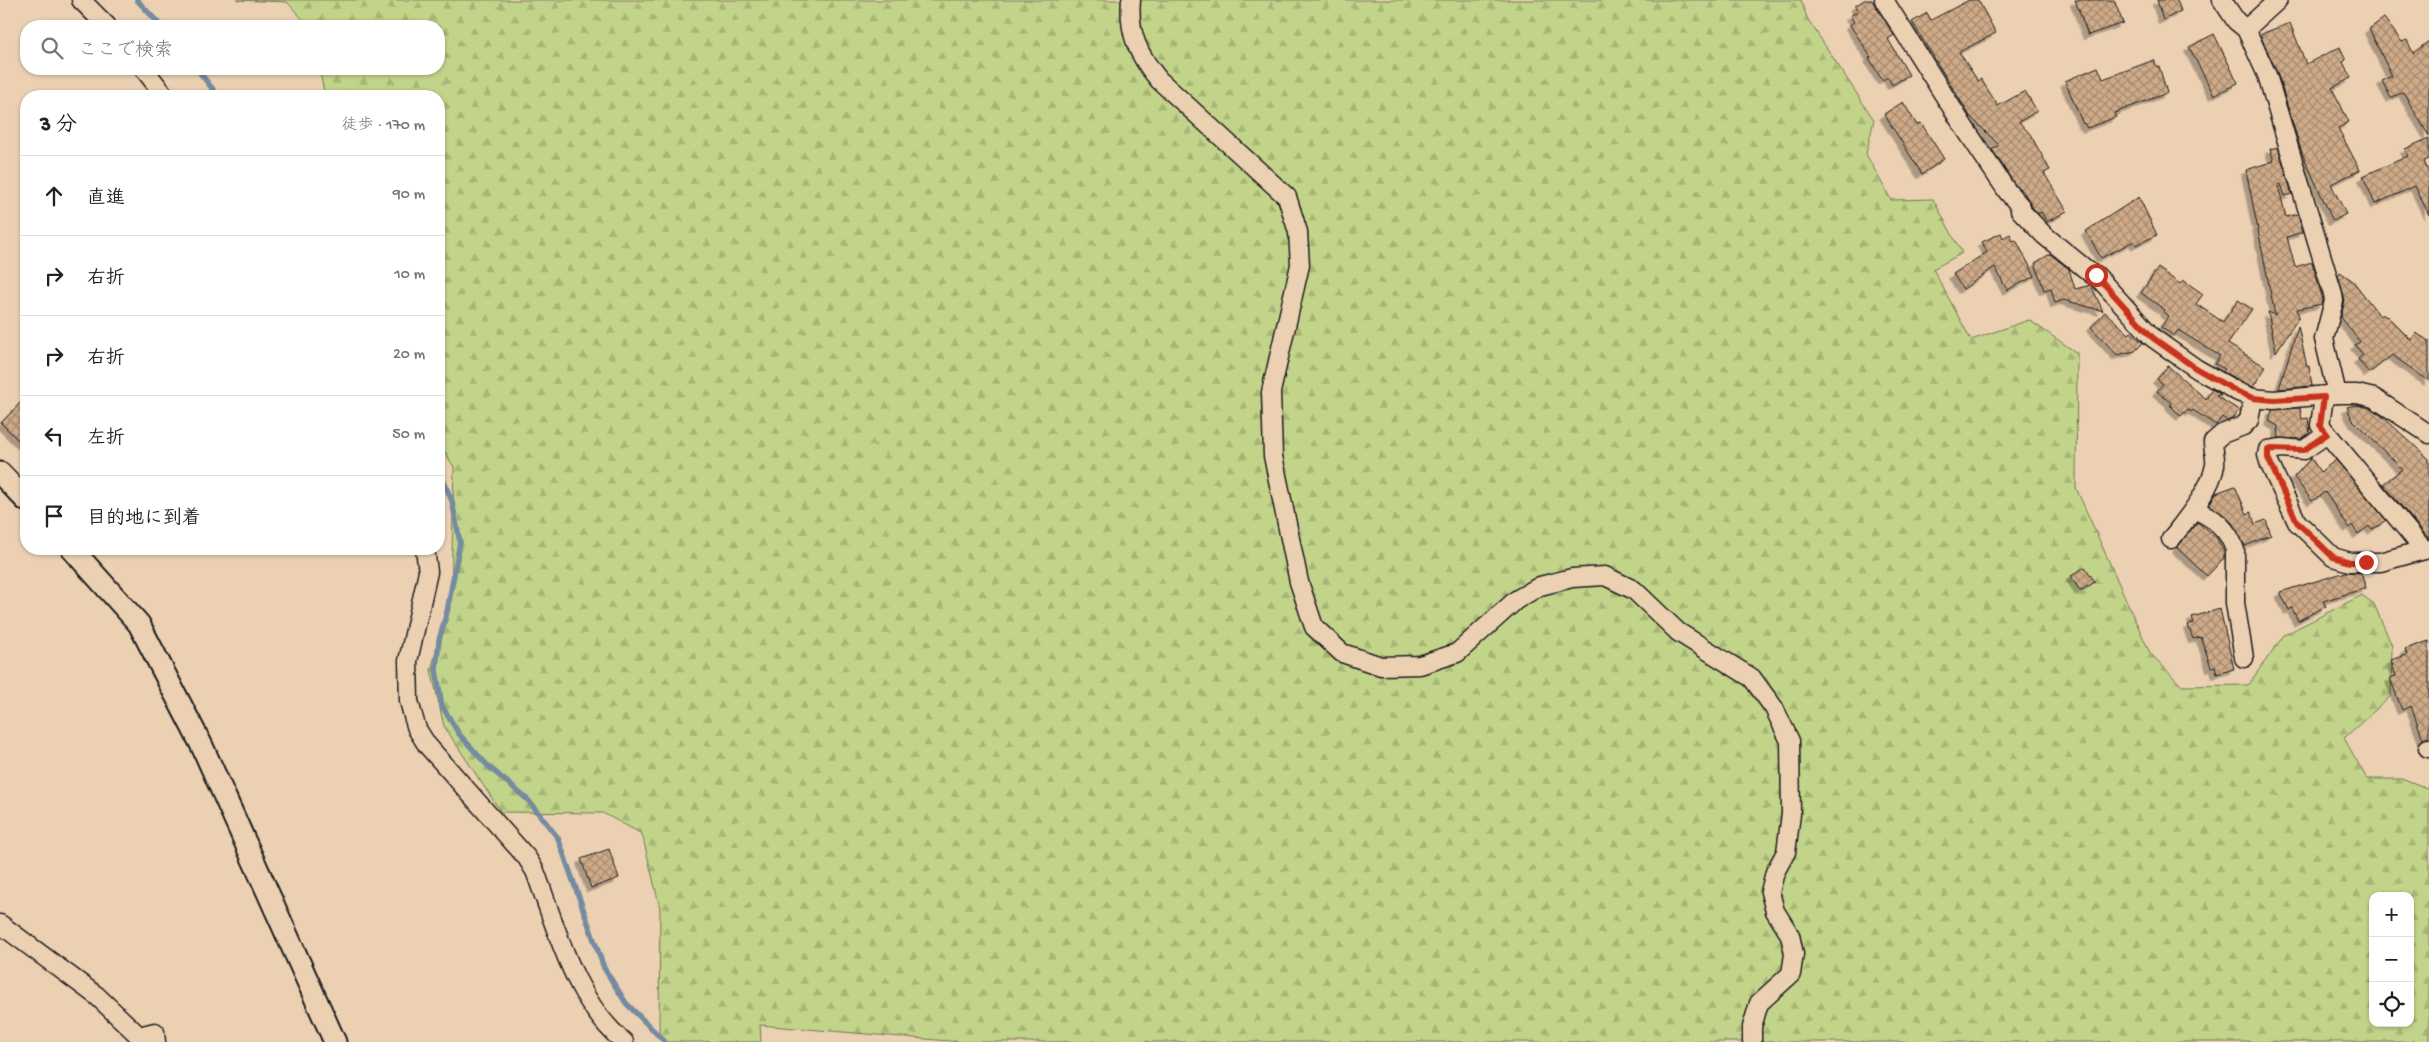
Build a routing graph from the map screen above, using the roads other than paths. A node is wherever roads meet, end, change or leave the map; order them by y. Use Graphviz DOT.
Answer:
graph roads {
  1 [pos="81,0"];
  2 [pos="1131,0"];
  3 [pos="1884,0"];
  4 [pos="2222,0"];
  5 [pos="2278,0"];
  6 [pos="101,20"];
  7 [pos="2246,29"];
  8 [pos="149,75"];
  9 [pos="160,90"];
  10 [pos="2330,396"];
  11 [pos="2253,398"];
  12 [pos="2327,434"];
  13 [pos="2429,434"];
  14 [pos="0,473"];
  15 [pos="20,494"];
  16 [pos="2194,509"];
  17 [pos="2171,540"];
  18 [pos="2427,550"];
  19 [pos="77,555"];
  20 [pos="426,555"];
  21 [pos="2244,658"];
  22 [pos="0,924"];
  23 [pos="145,1040"];
  24 [pos="335,1042"];
  25 [pos="624,1042"];
  26 [pos="1752,1042"];
  1 -- 6 [label="street"];
  2 -- 26 [label="street"];
  3 -- 11 [label="street"];
  4 -- 7 [label="street"];
  5 -- 7 [label="street"];
  7 -- 10 [label="street"];
  8 -- 9 [label="street"];
  10 -- 11 [label="street"];
  10 -- 12 [label="street"];
  10 -- 13 [label="street"];
  11 -- 16 [label="street"];
  12 -- 18 [label="street"];
  12 -- 18 [label="street"];
  14 -- 15 [label="street"];
  16 -- 17 [label="street"];
  16 -- 21 [label="street"];
  19 -- 24 [label="street"];
  20 -- 25 [label="street"];
  22 -- 23 [label="street"];
}
